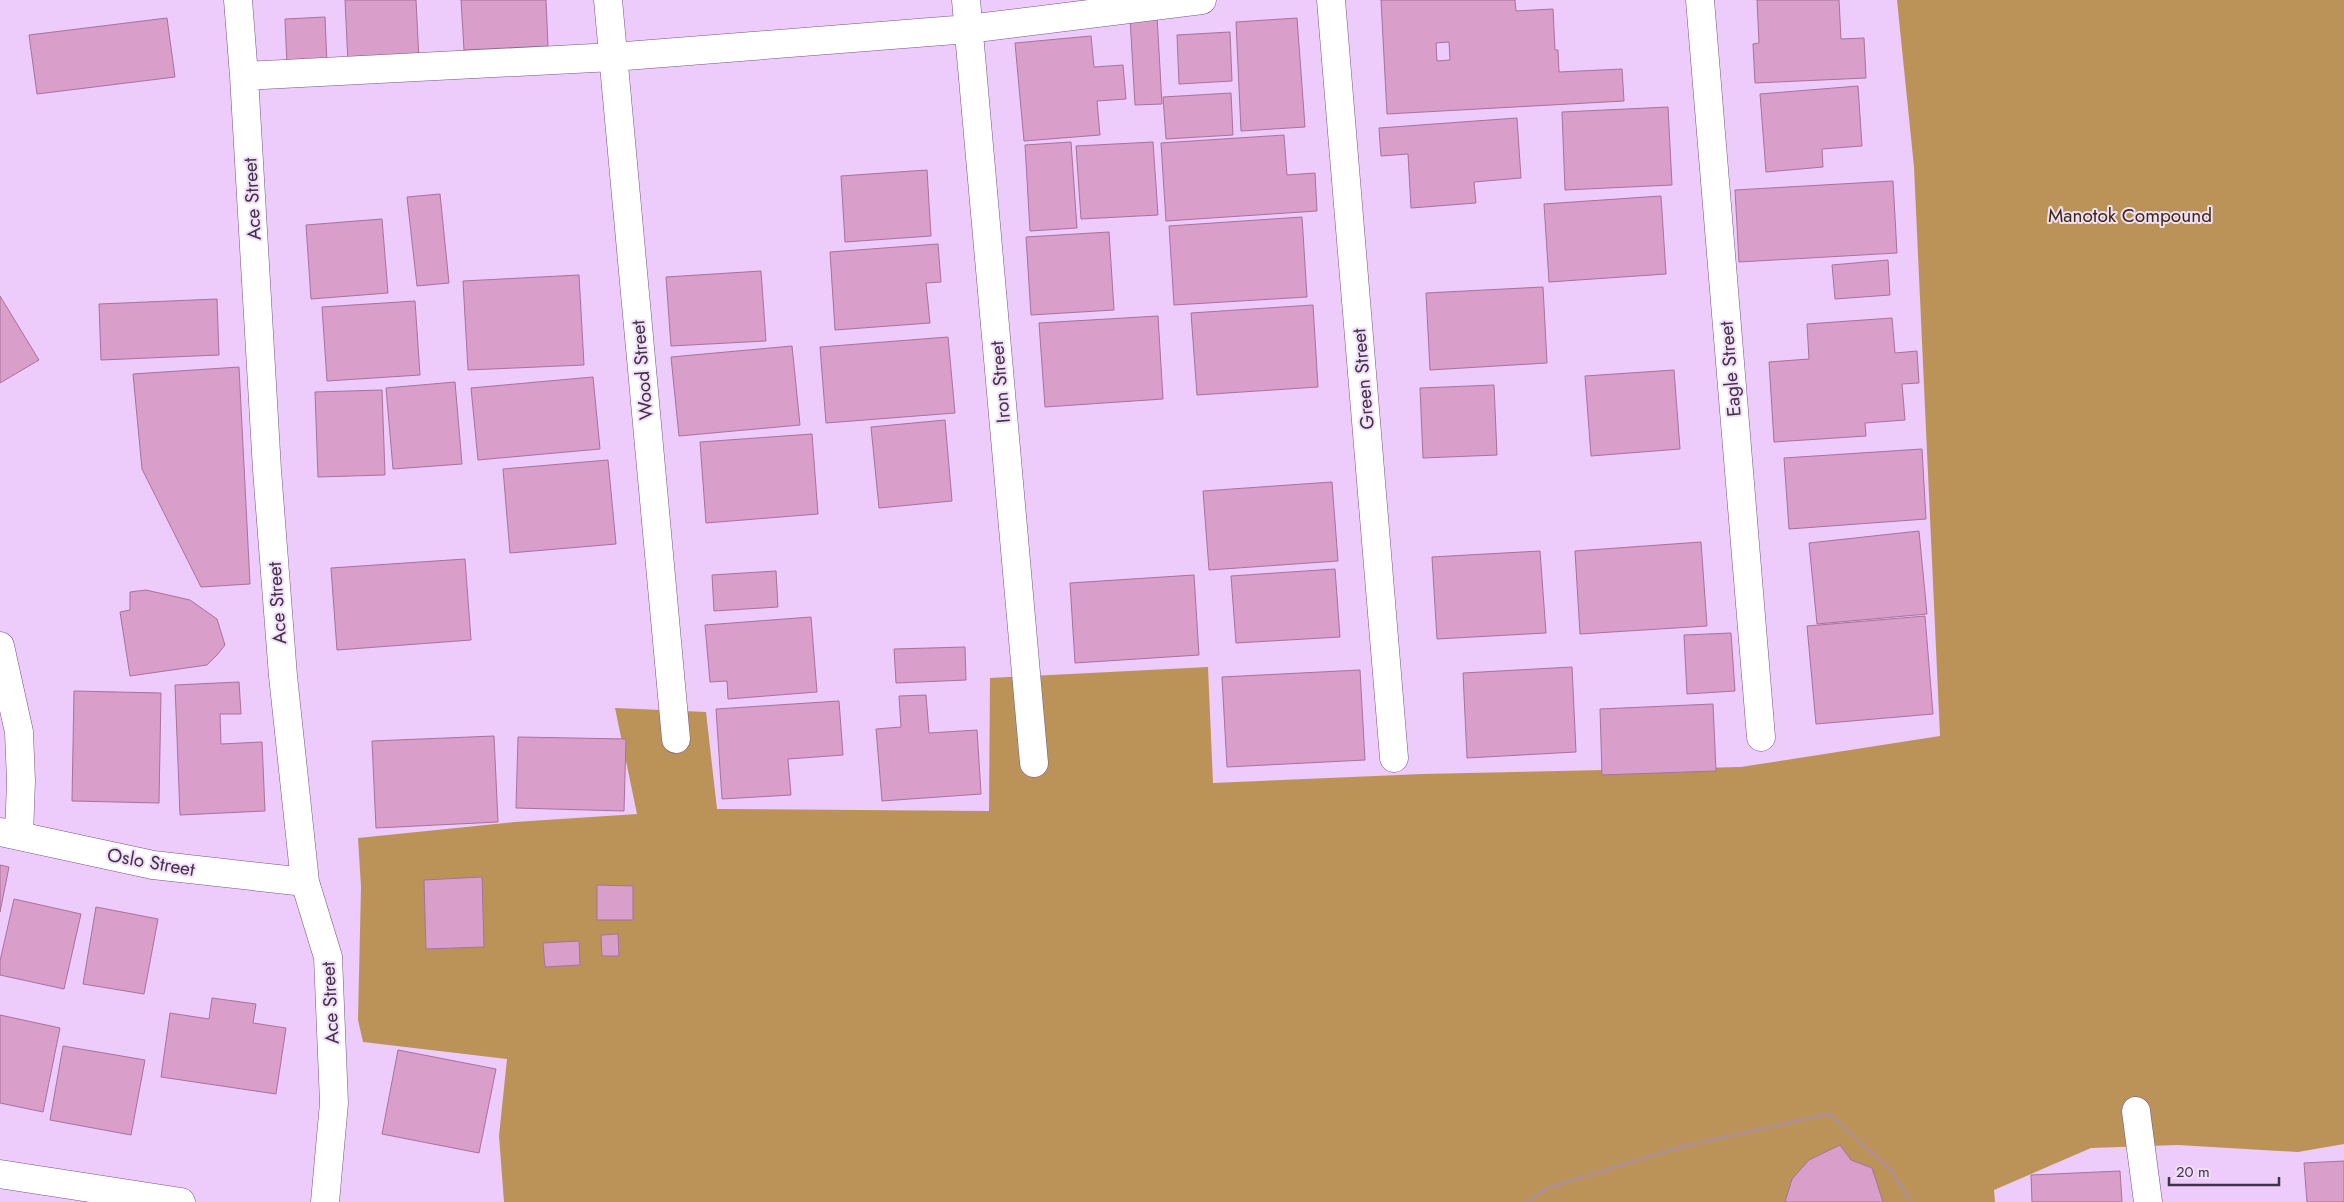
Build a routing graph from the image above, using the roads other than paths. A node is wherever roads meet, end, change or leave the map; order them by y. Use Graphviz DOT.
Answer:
graph roads {
  1 [pos="238,0"];
  2 [pos="608,0"];
  3 [pos="966,0"];
  4 [pos="1202,0"];
  5 [pos="1331,0"];
  6 [pos="1700,0"];
  7 [pos="968,28"];
  8 [pos="613,57"];
  9 [pos="244,76"];
  10 [pos="0,646"];
  11 [pos="1760,737"];
  12 [pos="676,739"];
  13 [pos="1394,758"];
  14 [pos="1034,763"];
  15 [pos="9,834"];
  16 [pos="304,882"];
  17 [pos="2136,1111"];
  18 [pos="0,1174"];
  19 [pos="181,1202"];
  20 [pos="325,1202"];
  21 [pos="2148,1202"];
  1 -- 9 [label="street, Ace Street"];
  2 -- 8 [label="street, Wood Street"];
  3 -- 7 [label="street, Iron Street"];
  4 -- 7 [label="street"];
  5 -- 13 [label="street, Green Street"];
  6 -- 11 [label="street, Eagle Street"];
  7 -- 8 [label="street"];
  7 -- 14 [label="street, Iron Street"];
  8 -- 9 [label="street"];
  8 -- 12 [label="street, Wood Street"];
  9 -- 16 [label="street, Ace Street"];
  10 -- 15 [label="street"];
  15 -- 16 [label="street, Oslo Street"];
  16 -- 20 [label="street, Ace Street"];
  17 -- 21 [label="street"];
  18 -- 19 [label="street"];
}
